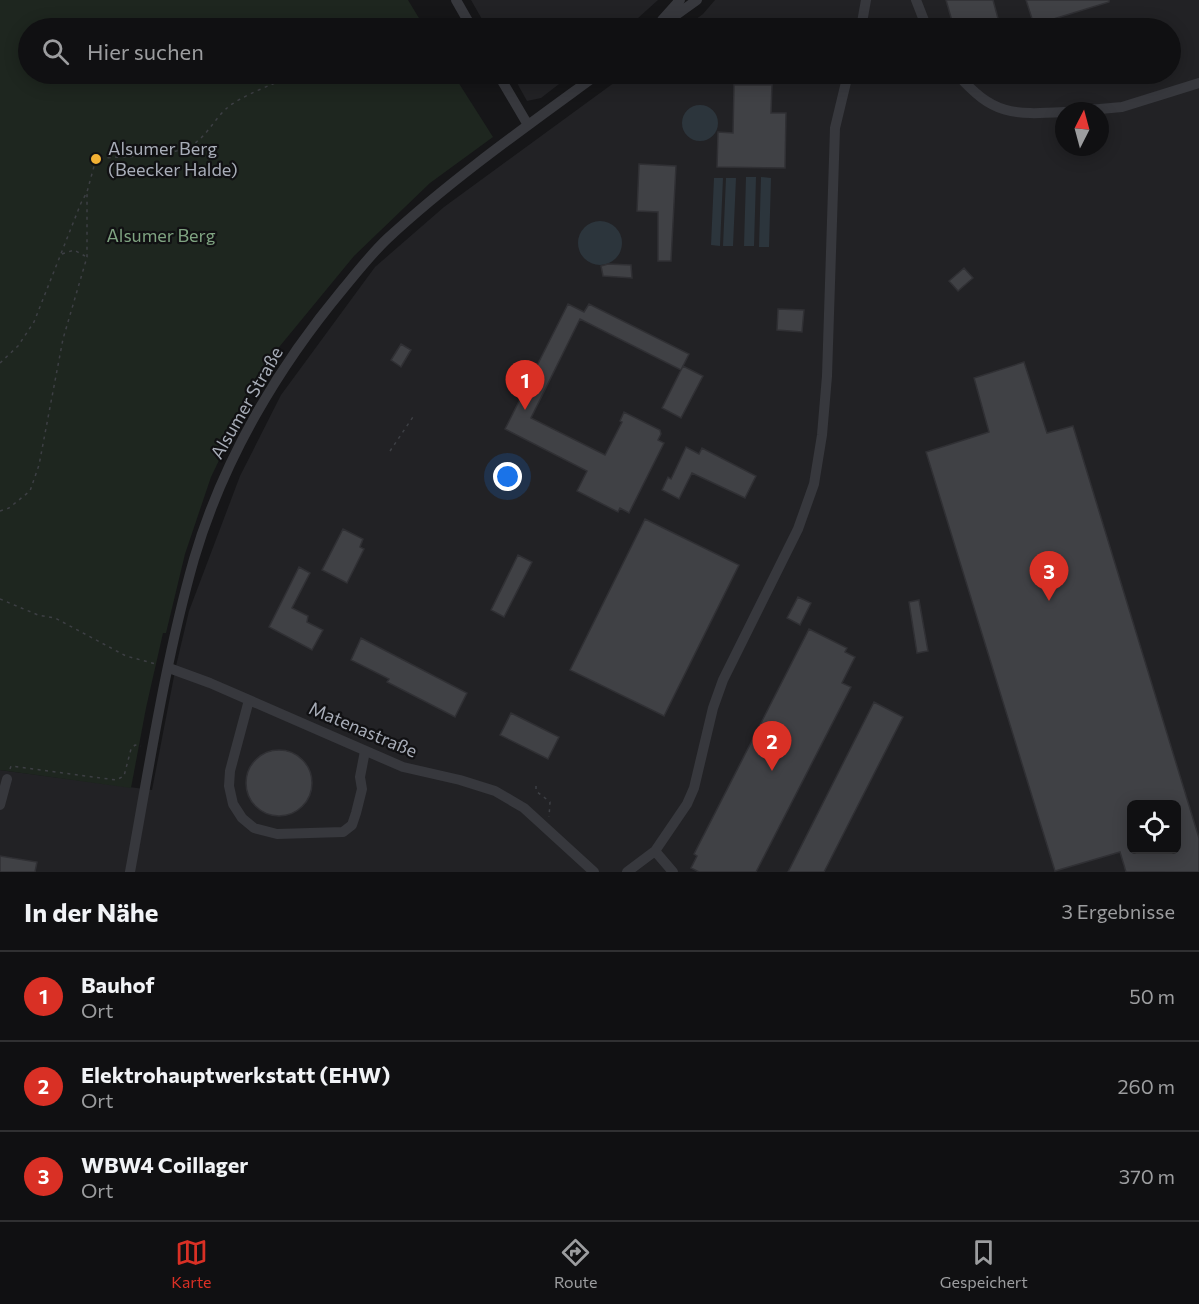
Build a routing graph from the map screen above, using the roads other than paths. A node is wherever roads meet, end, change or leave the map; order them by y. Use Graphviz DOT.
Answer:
graph roads {
  1 [pos="456,0"];
  2 [pos="680,0"];
  3 [pos="697,0"];
  4 [pos="866,0"];
  5 [pos="916,0"];
  6 [pos="466,18"];
  7 [pos="665,18"];
  8 [pos="671,18"];
  9 [pos="863,18"];
  10 [pos="923,18"];
  11 [pos="1199,83"];
  12 [pos="504,84"];
  13 [pos="584,84"];
  14 [pos="846,84"];
  15 [pos="967,84"];
  16 [pos="1109,108"];
  17 [pos="1055,112"];
  18 [pos="528,125"];
  19 [pos="169,668"];
  20 [pos="249,700"];
  21 [pos="365,751"];
  22 [pos="7,779"];
  23 [pos="0,805"];
  24 [pos="655,851"];
  25 [pos="130,872"];
  26 [pos="594,872"];
  27 [pos="627,872"];
  28 [pos="673,872"];
  1 -- 6 [label="street"];
  2 -- 7 [label="street"];
  3 -- 8 [label="street"];
  4 -- 9 [label="street"];
  5 -- 10 [label="street"];
  11 -- 16 [label="street"];
  12 -- 18 [label="street"];
  13 -- 18 [label="street, Alsumer Straße"];
  14 -- 24 [label="street"];
  15 -- 17 [label="street"];
  18 -- 19 [label="street, Alsumer Straße"];
  19 -- 20 [label="street, Matenastraße"];
  19 -- 25 [label="street, Alsumer Straße"];
  20 -- 21 [label="street, Matenastraße"];
  20 -- 21 [label="street"];
  21 -- 26 [label="street, Matenastraße"];
  22 -- 23 [label="street"];
  24 -- 27 [label="street"];
  24 -- 28 [label="street"];
}
